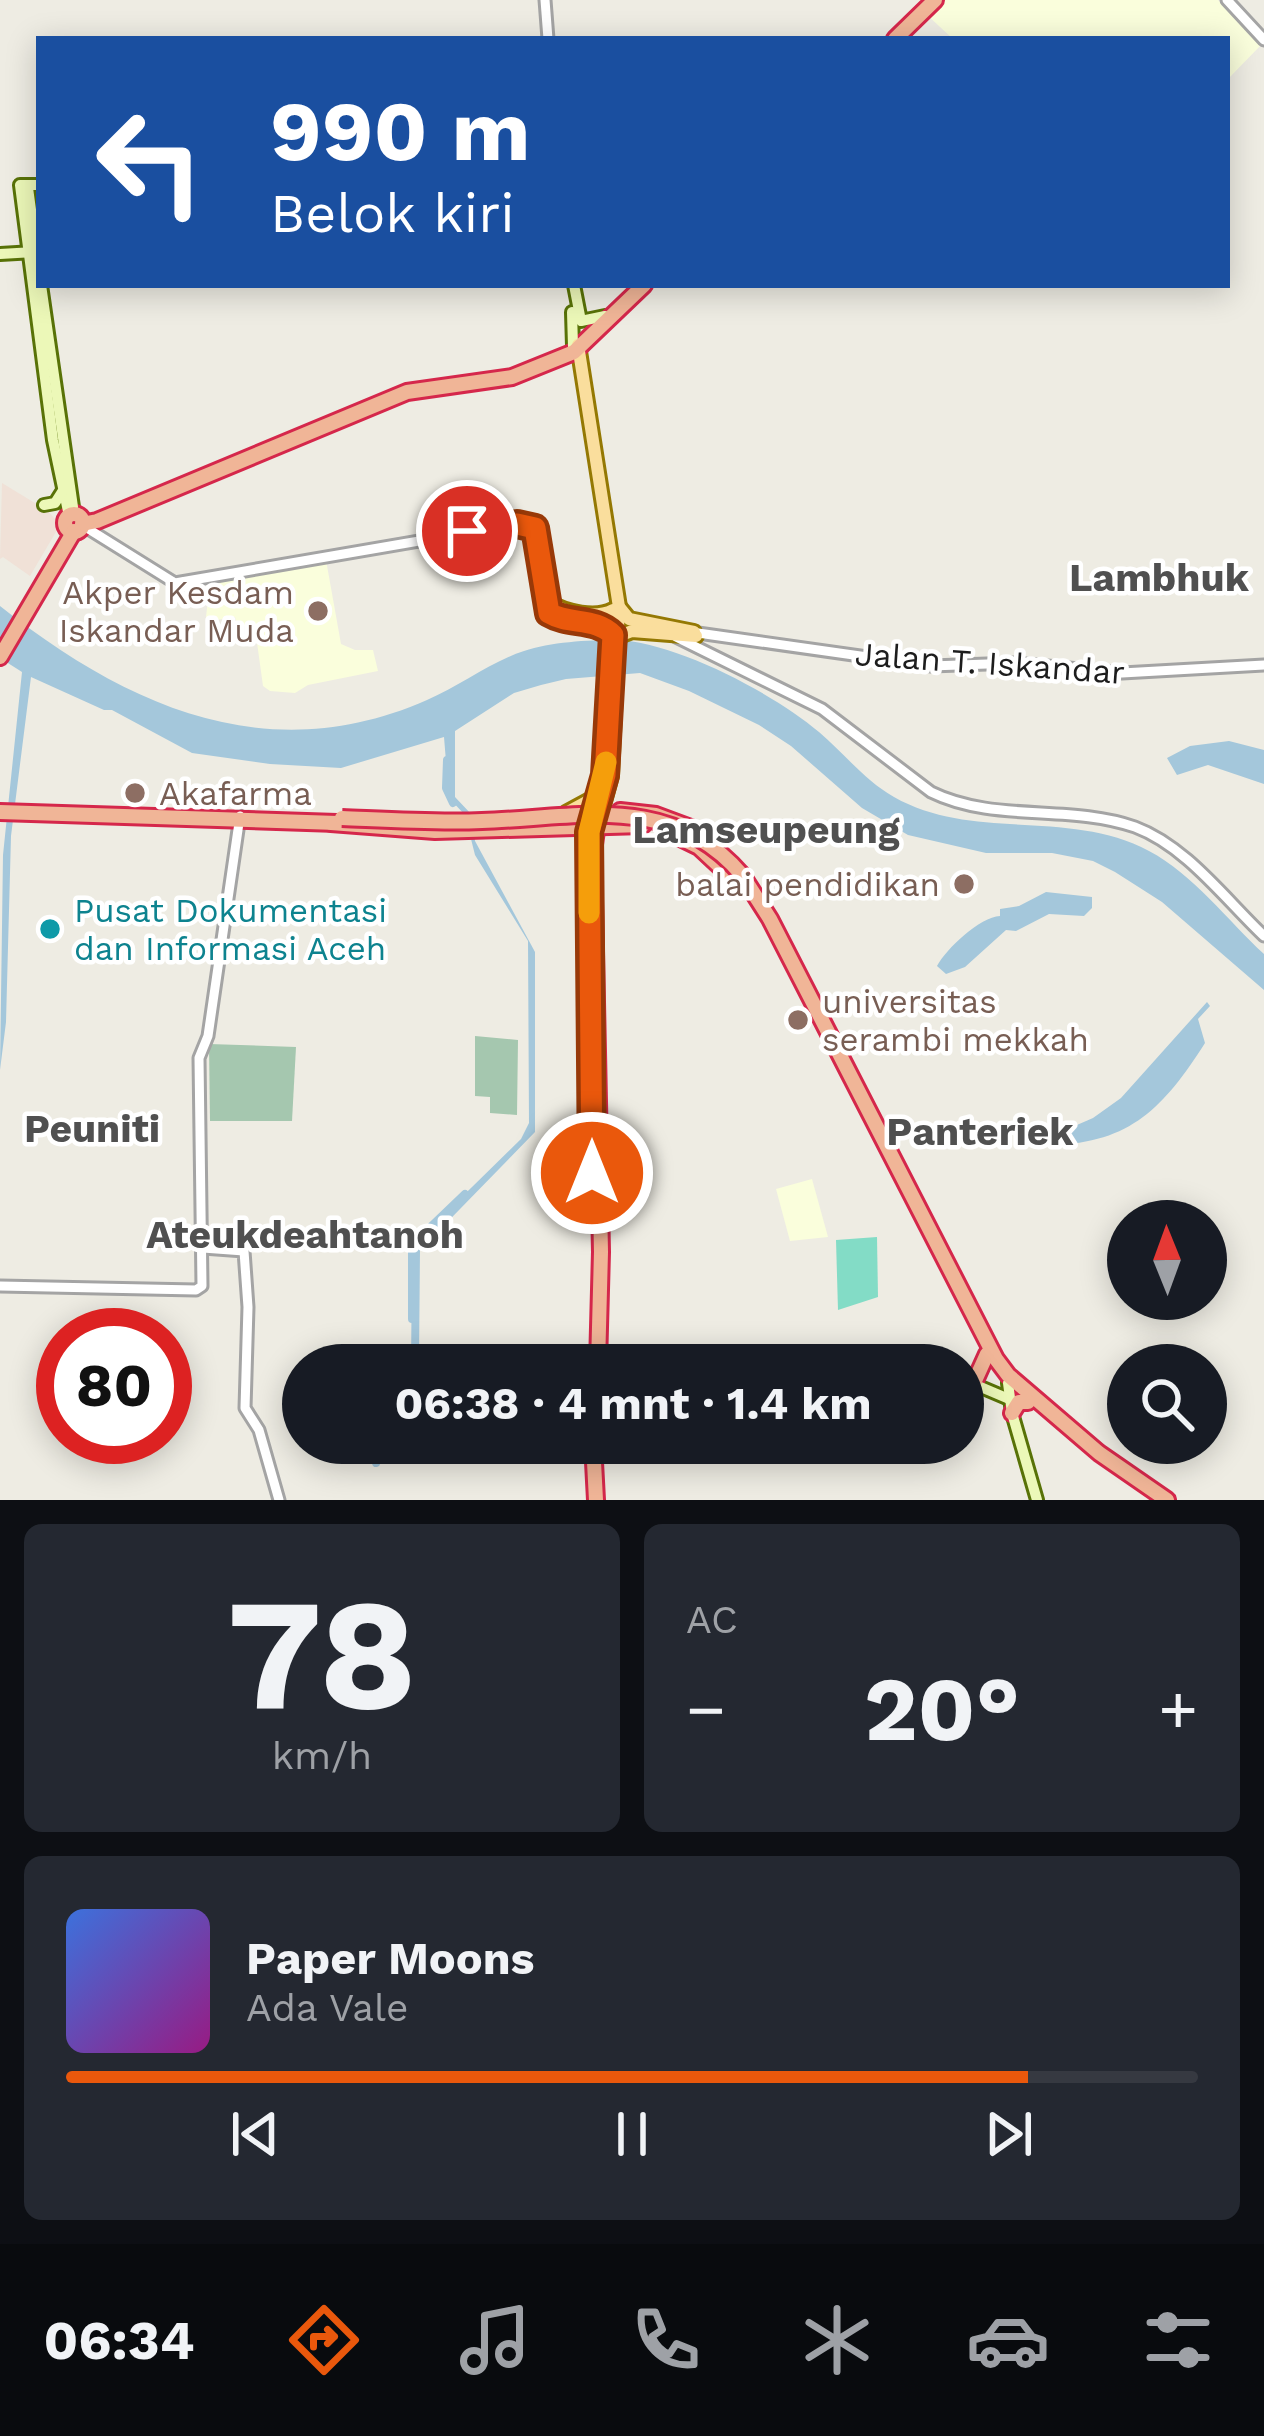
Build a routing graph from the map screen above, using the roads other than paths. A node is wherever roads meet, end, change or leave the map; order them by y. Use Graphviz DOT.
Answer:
graph roads {
  1 [pos="545,0"];
  2 [pos="926,0"];
  3 [pos="935,0"];
  4 [pos="1227,0"];
  5 [pos="548,36"];
  6 [pos="889,36"];
  7 [pos="898,36"];
  8 [pos="1264,40"];
  9 [pos="29,185"];
  10 [pos="32,252"];
  11 [pos="0,254"];
  12 [pos="36,284"];
  13 [pos="36,288"];
  14 [pos="41,288"];
  15 [pos="572,288"];
  16 [pos="573,288"];
  17 [pos="637,288"];
  18 [pos="609,316"];
  19 [pos="576,346"];
  20 [pos="584,379"];
  21 [pos="62,492"];
  22 [pos="44,506"];
  23 [pos="109,516"];
  24 [pos="76,523"];
  25 [pos="100,535"];
  26 [pos="121,551"];
  27 [pos="548,603"];
  28 [pos="26,608"];
  29 [pos="611,614"];
  30 [pos="619,632"];
  31 [pos="706,639"];
  32 [pos="0,644"];
  33 [pos="0,657"];
  34 [pos="1264,665"];
  35 [pos="605,787"];
  36 [pos="7,810"];
  37 [pos="566,813"];
  38 [pos="601,816"];
  39 [pos="241,820"];
  40 [pos="336,820"];
  41 [pos="469,824"];
  42 [pos="750,891"];
  43 [pos="1264,935"];
  44 [pos="202,1249"];
  45 [pos="0,1286"];
  46 [pos="957,1288"];
  47 [pos="595,1344"];
  48 [pos="987,1354"];
  49 [pos="984,1362"];
  50 [pos="984,1388"];
  51 [pos="1010,1398"];
  52 [pos="1086,1446"];
  53 [pos="597,1464"];
  54 [pos="279,1500"];
  55 [pos="598,1500"];
  56 [pos="1037,1500"];
  57 [pos="1157,1500"];
  58 [pos="1167,1500"];
  1 -- 5 [label="street"];
  2 -- 6 [label="highway"];
  3 -- 7 [label="highway"];
  4 -- 8 [label="street"];
  9 -- 10 [label="main road"];
  10 -- 11 [label="main road"];
  10 -- 12 [label="main road"];
  13 -- 21 [label="main road"];
  14 -- 24 [label="main road"];
  15 -- 19 [label="main road"];
  16 -- 18 [label="main road"];
  17 -- 18 [label="highway"];
  18 -- 19 [label="highway"];
  18 -- 20 [label="main road"];
  19 -- 20 [label="main road"];
  19 -- 23 [label="highway"];
  19 -- 24 [label="highway"];
  19 -- 29 [label="main road"];
  20 -- 29 [label="main road"];
  21 -- 22 [label="main road"];
  21 -- 24 [label="main road"];
  23 -- 24 [label="highway"];
  23 -- 25 [label="highway"];
  24 -- 25 [label="street"];
  24 -- 26 [label="street"];
  24 -- 28 [label="highway"];
  25 -- 26 [label="street"];
  26 -- 27 [label="street"];
  27 -- 29 [label="main road"];
  27 -- 30 [label="main road"];
  28 -- 32 [label="highway"];
  28 -- 33 [label="highway"];
  29 -- 30 [label="main road"];
  29 -- 31 [label="main road"];
  30 -- 31 [label="street, Jalan T. Iskandar"];
  30 -- 31 [label="main road"];
  30 -- 35 [label="main road"];
  31 -- 34 [label="street, Jalan T. Iskandar"];
  31 -- 43 [label="street"];
  35 -- 37 [label="main road"];
  35 -- 38 [label="main road"];
  35 -- 38 [label="main road"];
  36 -- 39 [label="highway"];
  37 -- 38 [label="highway"];
  37 -- 41 [label="highway"];
  38 -- 41 [label="highway"];
  38 -- 42 [label="highway"];
  38 -- 42 [label="highway"];
  38 -- 47 [label="highway"];
  39 -- 40 [label="highway"];
  39 -- 44 [label="street"];
  40 -- 41 [label="highway"];
  40 -- 42 [label="highway, bridge"];
  42 -- 46 [label="highway"];
  44 -- 45 [label="street"];
  44 -- 54 [label="street"];
  46 -- 48 [label="highway"];
  46 -- 52 [label="highway"];
  48 -- 49 [label="highway"];
  48 -- 51 [label="highway"];
  50 -- 51 [label="main road"];
  51 -- 52 [label="highway"];
  51 -- 56 [label="main road"];
  52 -- 57 [label="highway"];
  52 -- 58 [label="highway"];
  53 -- 55 [label="highway"];
}
